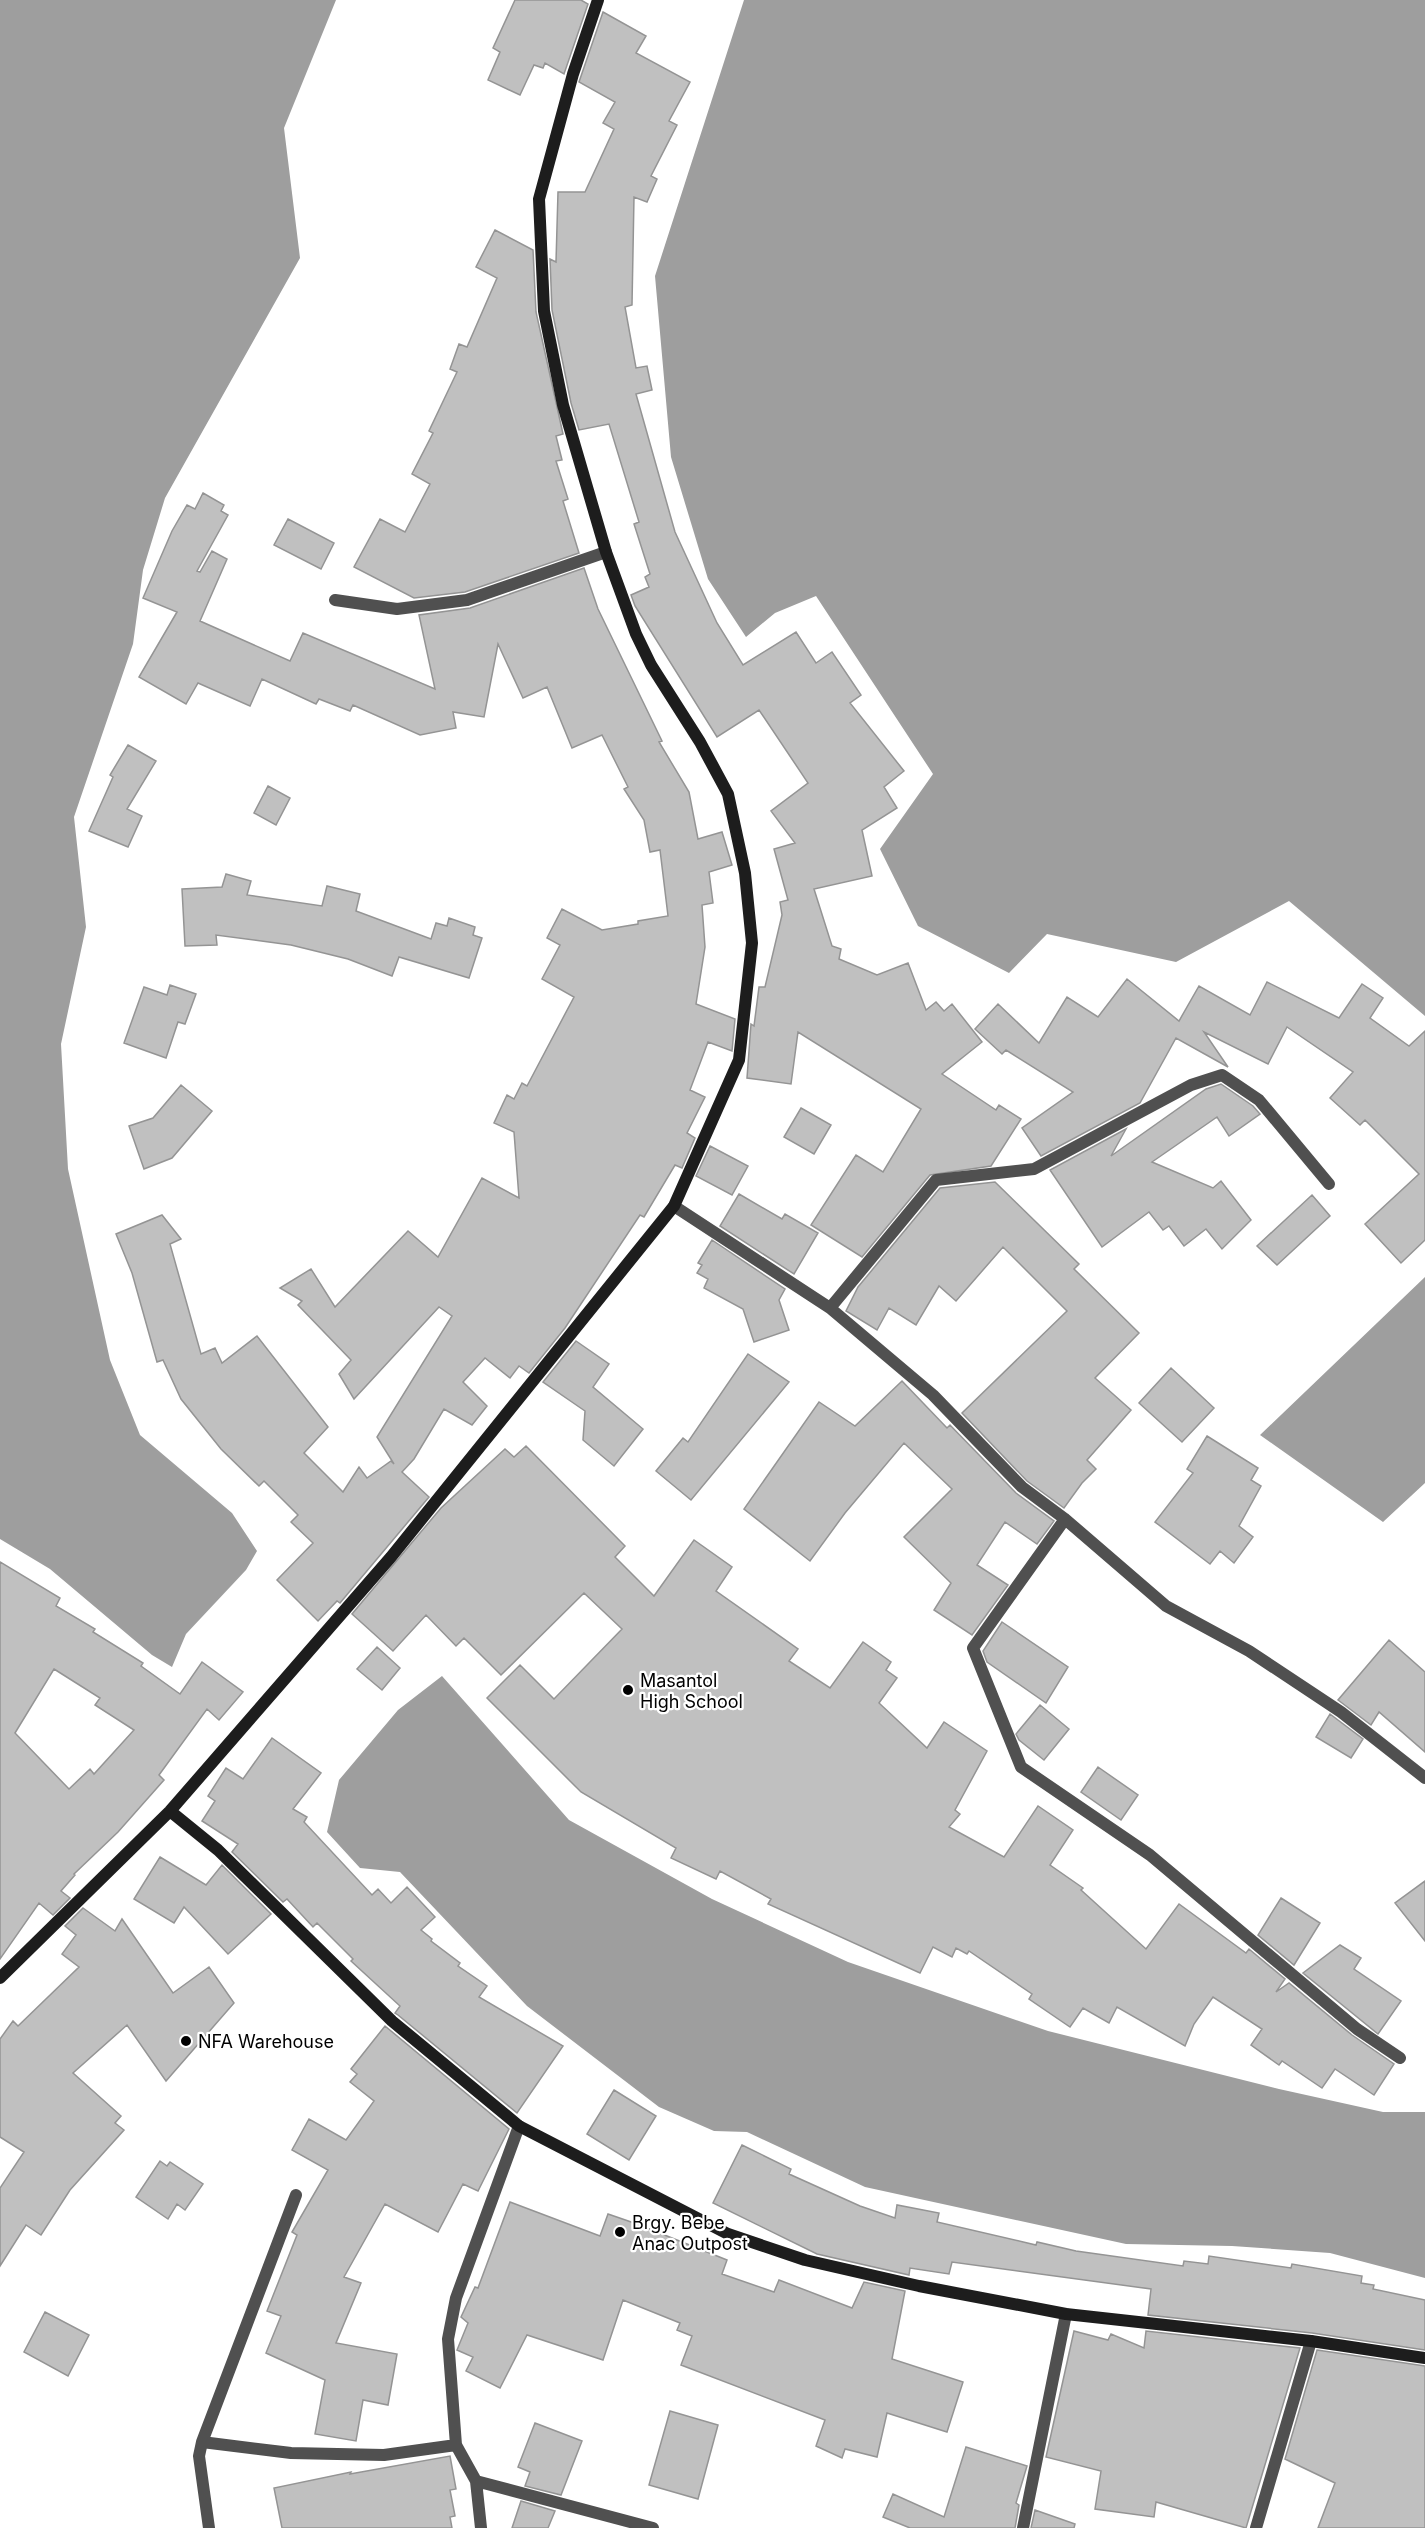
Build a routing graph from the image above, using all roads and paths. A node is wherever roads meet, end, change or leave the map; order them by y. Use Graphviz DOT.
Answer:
graph roads {
  1 [pos="598,0"];
  2 [pos="606,552"];
  3 [pos="335,600"];
  4 [pos="1329,1184"];
  5 [pos="674,1206"];
  6 [pos="830,1308"];
  7 [pos="1065,1519"];
  8 [pos="1425,1778"];
  9 [pos="170,1811"];
  10 [pos="0,1978"];
  11 [pos="1400,2058"];
  12 [pos="519,2126"];
  13 [pos="296,2195"];
  14 [pos="1066,2314"];
  15 [pos="1311,2341"];
  16 [pos="1425,2358"];
  17 [pos="202,2442"];
  18 [pos="456,2445"];
  19 [pos="476,2481"];
  20 [pos="209,2528"];
  21 [pos="481,2528"];
  22 [pos="653,2528"];
  23 [pos="1023,2528"];
  24 [pos="1256,2528"];
  1 -- 2 [label="street"];
  2 -- 3 [label="street"];
  2 -- 5 [label="street"];
  4 -- 6 [label="street"];
  5 -- 6 [label="street"];
  5 -- 9 [label="street"];
  6 -- 7 [label="street"];
  7 -- 8 [label="street"];
  7 -- 11 [label="street"];
  9 -- 10 [label="street"];
  9 -- 12 [label="street"];
  12 -- 14 [label="street"];
  12 -- 18 [label="street"];
  13 -- 17 [label="street"];
  14 -- 15 [label="street"];
  14 -- 23 [label="street"];
  15 -- 16 [label="street"];
  15 -- 24 [label="street"];
  17 -- 18 [label="street"];
  17 -- 20 [label="street"];
  18 -- 19 [label="street"];
  19 -- 21 [label="street"];
  19 -- 22 [label="street"];
}
